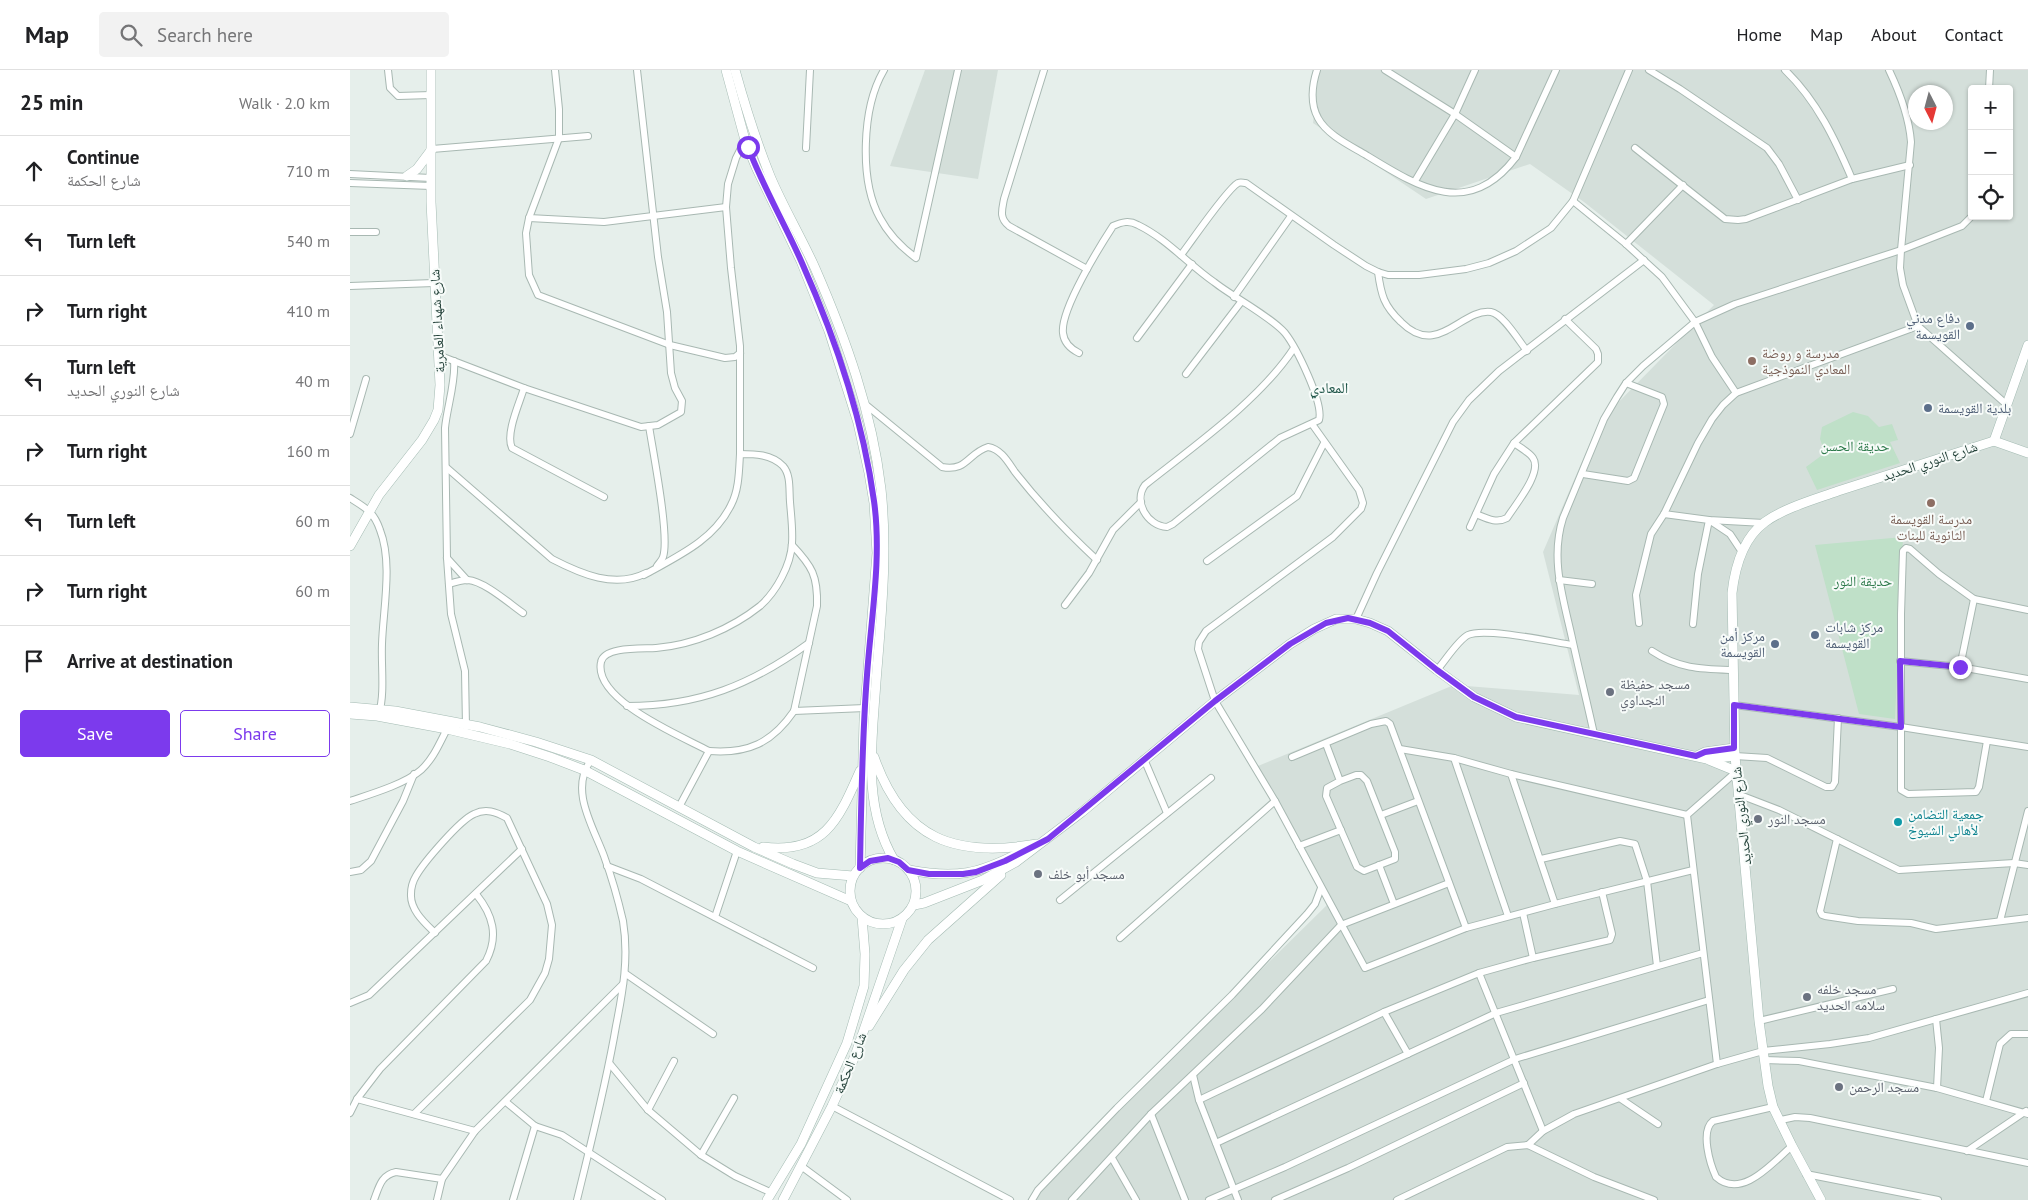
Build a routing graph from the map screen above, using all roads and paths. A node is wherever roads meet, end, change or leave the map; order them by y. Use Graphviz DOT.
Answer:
graph roads {
  1 [pos="388,70"];
  2 [pos="431,70"];
  3 [pos="555,70"];
  4 [pos="637,70"];
  5 [pos="726,70"];
  6 [pos="735,70"];
  7 [pos="810,70"];
  8 [pos="884,70"];
  9 [pos="958,70"];
  10 [pos="1044,70"];
  11 [pos="1317,70"];
  12 [pos="1385,70"];
  13 [pos="1475,70"];
  14 [pos="1556,70"];
  15 [pos="1629,70"];
  16 [pos="1649,70"];
  17 [pos="1785,70"];
  18 [pos="1889,70"];
  19 [pos="1990,70"];
  20 [pos="1989,85"];
  21 [pos="431,95"];
  22 [pos="1455,114"];
  23 [pos="588,136"];
  24 [pos="559,138"];
  25 [pos="745,140"];
  26 [pos="806,148"];
  27 [pos="1636,148"];
  28 [pos="432,150"];
  29 [pos="1516,157"];
  30 [pos="1910,165"];
  31 [pos="350,174"];
  32 [pos="408,176"];
  33 [pos="1852,179"];
  34 [pos="1415,181"];
  35 [pos="431,182"];
  36 [pos="350,183"];
  37 [pos="1683,185"];
  38 [pos="1798,200"];
  39 [pos="1573,202"];
  40 [pos="726,207"];
  41 [pos="654,216"];
  42 [pos="1291,216"];
  43 [pos="529,218"];
  44 [pos="1968,220"];
  45 [pos="350,232"];
  46 [pos="376,232"];
  47 [pos="1626,244"];
  48 [pos="1901,250"];
  49 [pos="1181,255"];
  50 [pos="1644,260"];
  51 [pos="1192,264"];
  52 [pos="1087,269"];
  53 [pos="1378,272"];
  54 [pos="434,283"];
  55 [pos="350,286"];
  56 [pos="1234,297"];
  57 [pos="1241,302"];
  58 [pos="1565,319"];
  59 [pos="1695,322"];
  60 [pos="1918,326"];
  61 [pos="1137,338"];
  62 [pos="670,345"];
  63 [pos="2028,345"];
  64 [pos="1294,348"];
  65 [pos="1527,351"];
  66 [pos="740,353"];
  67 [pos="1079,354"];
  68 [pos="438,355"];
  69 [pos="2026,360"];
  70 [pos="454,361"];
  71 [pos="1186,374"];
  72 [pos="366,378"];
  73 [pos="1626,383"];
  74 [pos="524,388"];
  75 [pos="1736,393"];
  76 [pos="865,404"];
  77 [pos="2006,404"];
  78 [pos="1312,424"];
  79 [pos="650,426"];
  80 [pos="350,434"];
  81 [pos="1994,440"];
  82 [pos="1324,443"];
  83 [pos="1514,443"];
  84 [pos="2028,453"];
  85 [pos="740,454"];
  86 [pos="447,468"];
  87 [pos="1583,474"];
  88 [pos="604,497"];
  89 [pos="350,498"];
  90 [pos="1141,502"];
  91 [pos="370,510"];
  92 [pos="1476,514"];
  93 [pos="1664,514"];
  94 [pos="1709,520"];
  95 [pos="1764,523"];
  96 [pos="1470,527"];
  97 [pos="792,544"];
  98 [pos="350,546"];
  99 [pos="1742,552"];
  100 [pos="446,558"];
  101 [pos="1097,560"];
  102 [pos="1208,560"];
  103 [pos="644,574"];
  104 [pos="467,580"];
  105 [pos="1559,580"];
  106 [pos="449,584"];
  107 [pos="1592,584"];
  108 [pos="1974,599"];
  109 [pos="1065,605"];
  110 [pos="2028,610"];
  111 [pos="522,613"];
  112 [pos="1356,619"];
  113 [pos="1639,622"];
  114 [pos="1693,624"];
  115 [pos="809,643"];
  116 [pos="1573,645"];
  117 [pos="1652,651"];
  118 [pos="1900,661"];
  119 [pos="1960,667"];
  120 [pos="1437,670"];
  121 [pos="1733,670"];
  122 [pos="2028,679"];
  123 [pos="1215,701"];
  124 [pos="1734,705"];
  125 [pos="350,706"];
  126 [pos="627,706"];
  127 [pos="864,708"];
  128 [pos="794,711"];
  129 [pos="379,713"];
  130 [pos="350,714"];
  131 [pos="1838,718"];
  132 [pos="449,725"];
  133 [pos="1901,727"];
  134 [pos="465,728"];
  135 [pos="1594,734"];
  136 [pos="1988,741"];
  137 [pos="1326,744"];
  138 [pos="2028,747"];
  139 [pos="1400,749"];
  140 [pos="872,750"];
  141 [pos="709,751"];
  142 [pos="1735,752"];
  143 [pos="1696,756"];
  144 [pos="1292,757"];
  145 [pos="1454,758"];
  146 [pos="1144,759"];
  147 [pos="1707,759"];
  148 [pos="591,760"];
  149 [pos="862,767"];
  150 [pos="584,770"];
  151 [pos="1736,771"];
  152 [pos="414,774"];
  153 [pos="1511,774"];
  154 [pos="1211,778"];
  155 [pos="1340,781"];
  156 [pos="1740,795"];
  157 [pos="1275,801"];
  158 [pos="1418,801"];
  159 [pos="350,802"];
  160 [pos="679,807"];
  161 [pos="2028,811"];
  162 [pos="1167,813"];
  163 [pos="1381,815"];
  164 [pos="1687,815"];
  165 [pos="1341,830"];
  166 [pos="1048,839"];
  167 [pos="1837,839"];
  168 [pos="1037,844"];
  169 [pos="754,846"];
  170 [pos="1299,846"];
  171 [pos="522,849"];
  172 [pos="737,851"];
  173 [pos="1541,859"];
  174 [pos="894,860"];
  175 [pos="1016,862"];
  176 [pos="2014,863"];
  177 [pos="2028,865"];
  178 [pos="607,866"];
  179 [pos="1379,866"];
  180 [pos="860,868"];
  181 [pos="908,870"];
  182 [pos="1693,870"];
  183 [pos="350,872"];
  184 [pos="853,876"];
  185 [pos="1647,881"];
  186 [pos="1449,883"];
  187 [pos="1321,888"];
  188 [pos="1602,892"];
  189 [pos="476,894"];
  190 [pos="1060,900"];
  191 [pos="851,902"];
  192 [pos="1394,904"];
  193 [pos="1555,904"];
  194 [pos="914,905"];
  195 [pos="1523,913"];
  196 [pos="1508,916"];
  197 [pos="715,917"];
  198 [pos="862,917"];
  199 [pos="2028,918"];
  200 [pos="902,919"];
  201 [pos="2000,920"];
  202 [pos="1341,924"];
  203 [pos="1466,928"];
  204 [pos="435,933"];
  205 [pos="1120,938"];
  206 [pos="1703,953"];
  207 [pos="1533,958"];
  208 [pos="1657,966"];
  209 [pos="813,968"];
  210 [pos="1479,973"];
  211 [pos="626,974"];
  212 [pos="624,983"];
  213 [pos="1894,989"];
  214 [pos="2028,993"];
  215 [pos="1708,1000"];
  216 [pos="350,1003"];
  217 [pos="1384,1012"];
  218 [pos="1496,1013"];
  219 [pos="1936,1019"];
  220 [pos="1759,1021"];
  221 [pos="713,1034"];
  222 [pos="2028,1034"];
  223 [pos="861,1039"];
  224 [pos="1408,1054"];
  225 [pos="1764,1055"];
  226 [pos="1515,1059"];
  227 [pos="674,1062"];
  228 [pos="610,1064"];
  229 [pos="1718,1064"];
  230 [pos="1193,1075"];
  231 [pos="1524,1083"];
  232 [pos="1937,1088"];
  233 [pos="734,1098"];
  234 [pos="357,1099"];
  235 [pos="1621,1099"];
  236 [pos="1199,1100"];
  237 [pos="1986,1101"];
  238 [pos="506,1102"];
  239 [pos="832,1106"];
  240 [pos="1773,1107"];
  241 [pos="648,1110"];
  242 [pos="2027,1112"];
  243 [pos="350,1113"];
  244 [pos="414,1114"];
  245 [pos="1151,1114"];
  246 [pos="1781,1120"];
  247 [pos="1658,1124"];
  248 [pos="535,1126"];
  249 [pos="475,1131"];
  250 [pos="1543,1131"];
  251 [pos="1216,1144"];
  252 [pos="1528,1145"];
  253 [pos="1792,1146"];
  254 [pos="589,1151"];
  255 [pos="1967,1151"];
  256 [pos="701,1155"];
  257 [pos="1112,1158"];
  258 [pos="2028,1163"];
  259 [pos="801,1166"];
  260 [pos="1806,1174"];
  261 [pos="442,1179"];
  262 [pos="1233,1190"];
  263 [pos="770,1197"];
  264 [pos="374,1200"];
  265 [pos="437,1200"];
  266 [pos="513,1200"];
  267 [pos="577,1200"];
  268 [pos="662,1200"];
  269 [pos="783,1200"];
  270 [pos="847,1200"];
  271 [pos="1010,1200"];
  272 [pos="1032,1200"];
  273 [pos="1072,1200"];
  274 [pos="1136,1200"];
  275 [pos="1184,1200"];
  276 [pos="1209,1200"];
  277 [pos="1238,1200"];
  278 [pos="1275,1200"];
  279 [pos="1397,1200"];
  280 [pos="1654,1200"];
  281 [pos="1821,1200"];
  282 [pos="1938,1200"];
  1 -- 21 [label="street"];
  2 -- 21 [label="street, شارع شهداء العامرية"];
  3 -- 24 [label="street"];
  4 -- 41 [label="street"];
  5 -- 25 [label="street"];
  6 -- 76 [label="street"];
  7 -- 26 [label="street"];
  8 -- 9 [label="street"];
  10 -- 52 [label="street"];
  11 -- 34 [label="street"];
  12 -- 22 [label="street"];
  13 -- 22 [label="street"];
  14 -- 29 [label="street"];
  15 -- 39 [label="street"];
  16 -- 38 [label="street"];
  17 -- 33 [label="street"];
  18 -- 30 [label="street"];
  19 -- 20 [label="street"];
  21 -- 28 [label="street, شارع شهداء العامرية"];
  22 -- 29 [label="street"];
  22 -- 34 [label="street"];
  23 -- 24 [label="street"];
  24 -- 28 [label="street"];
  24 -- 43 [label="street"];
  25 -- 40 [label="street"];
  25 -- 127 [label="street"];
  27 -- 37 [label="street"];
  28 -- 32 [label="street"];
  28 -- 35 [label="street, شارع شهداء العامرية"];
  29 -- 34 [label="street"];
  30 -- 33 [label="street"];
  30 -- 48 [label="street"];
  31 -- 32 [label="street"];
  32 -- 35 [label="street"];
  33 -- 38 [label="street"];
  35 -- 36 [label="street"];
  35 -- 54 [label="street, شارع شهداء العامرية"];
  37 -- 38 [label="street"];
  37 -- 47 [label="street"];
  39 -- 47 [label="street"];
  39 -- 53 [label="street"];
  40 -- 41 [label="street"];
  40 -- 66 [label="street"];
  41 -- 43 [label="street"];
  41 -- 62 [label="street"];
  42 -- 49 [label="street"];
  42 -- 53 [label="street"];
  42 -- 56 [label="street"];
  43 -- 62 [label="street"];
  44 -- 48 [label="street"];
  45 -- 46 [label="street"];
  47 -- 50 [label="street"];
  48 -- 59 [label="street"];
  48 -- 60 [label="street"];
  49 -- 51 [label="street"];
  49 -- 52 [label="street"];
  50 -- 58 [label="street"];
  50 -- 59 [label="street"];
  51 -- 56 [label="street"];
  51 -- 61 [label="street"];
  52 -- 67 [label="street"];
  53 -- 65 [label="street"];
  54 -- 55 [label="street"];
  54 -- 68 [label="street, شارع شهداء العامرية"];
  56 -- 57 [label="street"];
  57 -- 64 [label="street"];
  57 -- 71 [label="street"];
  58 -- 65 [label="street"];
  58 -- 83 [label="street"];
  59 -- 73 [label="street"];
  59 -- 75 [label="street"];
  60 -- 75 [label="street"];
  60 -- 77 [label="street"];
  62 -- 66 [label="street"];
  62 -- 79 [label="street"];
  63 -- 69 [label="street"];
  64 -- 78 [label="street"];
  64 -- 90 [label="street"];
  65 -- 112 [label="street"];
  66 -- 85 [label="street"];
  68 -- 70 [label="street"];
  68 -- 91 [label="street, شارع شهداء العامرية"];
  69 -- 77 [label="street"];
  70 -- 74 [label="street"];
  70 -- 86 [label="street"];
  72 -- 80 [label="street"];
  73 -- 87 [label="street"];
  73 -- 87 [label="street"];
  74 -- 79 [label="street"];
  74 -- 88 [label="street"];
  75 -- 93 [label="street"];
  76 -- 101 [label="street"];
  76 -- 140 [label="street"];
  77 -- 81 [label="street"];
  78 -- 82 [label="street"];
  78 -- 90 [label="street"];
  79 -- 103 [label="street"];
  81 -- 84 [label="street"];
  81 -- 95 [label="street, شارع النوري الحديد"];
  82 -- 102 [label="street"];
  82 -- 123 [label="street"];
  83 -- 92 [label="street"];
  83 -- 92 [label="street"];
  85 -- 97 [label="street"];
  85 -- 103 [label="street"];
  86 -- 100 [label="street"];
  86 -- 103 [label="street"];
  87 -- 105 [label="street"];
  89 -- 91 [label="street"];
  90 -- 101 [label="street"];
  91 -- 98 [label="street, شارع شهداء العامرية"];
  91 -- 129 [label="street"];
  92 -- 96 [label="street"];
  93 -- 94 [label="street"];
  93 -- 113 [label="street"];
  94 -- 95 [label="street"];
  94 -- 99 [label="street"];
  94 -- 114 [label="street"];
  95 -- 99 [label="street, شارع النوري الحديد"];
  97 -- 115 [label="street"];
  97 -- 126 [label="street"];
  99 -- 121 [label="street, شارع النوري الحديد"];
  100 -- 104 [label="street"];
  100 -- 106 [label="street"];
  101 -- 109 [label="street"];
  104 -- 106 [label="street"];
  104 -- 111 [label="street"];
  105 -- 107 [label="street"];
  105 -- 116 [label="street"];
  106 -- 134 [label="street"];
  108 -- 110 [label="street"];
  108 -- 118 [label="street"];
  108 -- 119 [label="street"];
  112 -- 120 [label="street"];
  112 -- 123 [label="street"];
  115 -- 126 [label="street"];
  115 -- 128 [label="street"];
  116 -- 120 [label="street"];
  116 -- 135 [label="street"];
  117 -- 121 [label="street"];
  118 -- 119 [label="street"];
  118 -- 133 [label="street"];
  119 -- 122 [label="street"];
  120 -- 135 [label="street"];
  121 -- 124 [label="street, شارع النوري الحديد"];
  123 -- 146 [label="street"];
  123 -- 157 [label="street"];
  124 -- 131 [label="street"];
  124 -- 142 [label="street, شارع النوري الحديد"];
  125 -- 129 [label="street"];
  126 -- 141 [label="street"];
  127 -- 128 [label="street"];
  127 -- 149 [label="street"];
  128 -- 141 [label="street"];
  129 -- 130 [label="street"];
  129 -- 132 [label="street"];
  131 -- 133 [label="street"];
  131 -- 142 [label="street"];
  132 -- 134 [label="street"];
  132 -- 152 [label="street"];
  133 -- 136 [label="street"];
  133 -- 136 [label="street"];
  134 -- 148 [label="street"];
  134 -- 150 [label="street"];
  135 -- 143 [label="street"];
  136 -- 138 [label="street"];
  137 -- 139 [label="street"];
  137 -- 144 [label="street"];
  137 -- 155 [label="street"];
  139 -- 145 [label="street"];
  139 -- 158 [label="street"];
  140 -- 168 [label="street"];
  140 -- 174 [label="street"];
  141 -- 160 [label="street"];
  142 -- 143 [label="street"];
  142 -- 147 [label="street"];
  142 -- 151 [label="street, شارع النوري الحديد"];
  143 -- 147 [label="street"];
  145 -- 153 [label="street"];
  145 -- 196 [label="street"];
  146 -- 162 [label="street"];
  146 -- 166 [label="street"];
  147 -- 151 [label="street"];
  148 -- 150 [label="street"];
  148 -- 160 [label="street"];
  149 -- 169 [label="street"];
  149 -- 180 [label="street"];
  150 -- 172 [label="street"];
  150 -- 178 [label="street"];
  151 -- 156 [label="street, شارع النوري الحديد"];
  151 -- 164 [label="street"];
  152 -- 159 [label="street"];
  152 -- 183 [label="street"];
  153 -- 164 [label="street"];
  153 -- 173 [label="street"];
  154 -- 162 [label="street"];
  155 -- 163 [label="street"];
  155 -- 165 [label="street"];
  156 -- 167 [label="street"];
  156 -- 220 [label="street, شارع النوري الحديد"];
  157 -- 170 [label="street"];
  157 -- 205 [label="street"];
  158 -- 163 [label="street"];
  158 -- 186 [label="street"];
  160 -- 169 [label="street"];
  161 -- 176 [label="street"];
  162 -- 190 [label="street"];
  163 -- 179 [label="street"];
  164 -- 182 [label="street"];
  165 -- 170 [label="street"];
  165 -- 179 [label="street"];
  166 -- 168 [label="street"];
  166 -- 175 [label="street"];
  167 -- 176 [label="street"];
  167 -- 201 [label="street"];
  168 -- 181 [label="street"];
  169 -- 184 [label="street"];
  170 -- 187 [label="street"];
  171 -- 189 [label="street"];
  171 -- 204 [label="street"];
  171 -- 244 [label="street"];
  172 -- 191 [label="street"];
  172 -- 197 [label="street"];
  173 -- 185 [label="street"];
  173 -- 193 [label="street"];
  174 -- 180 [label="street"];
  174 -- 181 [label="street"];
  175 -- 194 [label="street"];
  175 -- 223 [label="street"];
  176 -- 177 [label="street"];
  176 -- 201 [label="street"];
  178 -- 197 [label="street"];
  178 -- 211 [label="street"];
  179 -- 192 [label="street"];
  180 -- 184 [label="street"];
  181 -- 194 [label="street"];
  182 -- 185 [label="street"];
  182 -- 206 [label="street"];
  184 -- 191 [label="street"];
  185 -- 188 [label="street"];
  185 -- 208 [label="street"];
  186 -- 192 [label="street"];
  186 -- 203 [label="street"];
  187 -- 202 [label="street"];
  187 -- 272 [label="street"];
  188 -- 193 [label="street"];
  188 -- 207 [label="street"];
  189 -- 204 [label="street"];
  189 -- 234 [label="street"];
  191 -- 198 [label="street"];
  192 -- 202 [label="street"];
  193 -- 195 [label="street"];
  194 -- 200 [label="street"];
  195 -- 196 [label="street"];
  195 -- 207 [label="street"];
  196 -- 203 [label="street"];
  197 -- 209 [label="street"];
  198 -- 200 [label="street"];
  198 -- 263 [label="street, شارع الحكمة"];
  199 -- 201 [label="street"];
  200 -- 223 [label="street, شارع الحكمة"];
  202 -- 203 [label="street"];
  202 -- 230 [label="street"];
  204 -- 216 [label="street"];
  206 -- 208 [label="street"];
  206 -- 215 [label="street"];
  207 -- 210 [label="street"];
  208 -- 218 [label="street"];
  210 -- 217 [label="street"];
  210 -- 218 [label="street"];
  211 -- 212 [label="street"];
  211 -- 221 [label="street"];
  212 -- 228 [label="street"];
  212 -- 238 [label="street"];
  213 -- 220 [label="street"];
  214 -- 219 [label="street"];
  215 -- 226 [label="street"];
  215 -- 229 [label="street"];
  217 -- 224 [label="street"];
  217 -- 236 [label="street"];
  218 -- 224 [label="street"];
  218 -- 226 [label="street"];
  219 -- 225 [label="street"];
  219 -- 232 [label="street"];
  220 -- 225 [label="street, شارع النوري الحديد"];
  222 -- 237 [label="street"];
  223 -- 239 [label="street, شارع الحكمة"];
  224 -- 251 [label="street"];
  225 -- 229 [label="street"];
  225 -- 232 [label="street"];
  225 -- 240 [label="street, شارع النوري الحديد"];
  226 -- 231 [label="street"];
  226 -- 262 [label="street"];
  227 -- 241 [label="street"];
  228 -- 241 [label="street"];
  228 -- 254 [label="street"];
  229 -- 235 [label="street"];
  230 -- 236 [label="street"];
  230 -- 245 [label="street"];
  231 -- 250 [label="street"];
  231 -- 278 [label="street"];
  232 -- 237 [label="street"];
  233 -- 256 [label="street"];
  234 -- 243 [label="street"];
  234 -- 244 [label="street"];
  235 -- 247 [label="street"];
  235 -- 250 [label="street"];
  236 -- 251 [label="street"];
  237 -- 242 [label="street"];
  238 -- 248 [label="street"];
  238 -- 249 [label="street"];
  239 -- 259 [label="street, شارع الحكمة"];
  239 -- 271 [label="street"];
  240 -- 246 [label="street, شارع النوري الحديد"];
  240 -- 253 [label="street"];
  241 -- 256 [label="street"];
  242 -- 255 [label="street"];
  244 -- 249 [label="street"];
  245 -- 257 [label="street"];
  245 -- 275 [label="street"];
  246 -- 253 [label="street, شارع النوري الحديد"];
  246 -- 255 [label="street"];
  248 -- 254 [label="street"];
  248 -- 266 [label="street"];
  249 -- 261 [label="street"];
  250 -- 252 [label="street"];
  251 -- 262 [label="street"];
  252 -- 279 [label="street"];
  252 -- 280 [label="street"];
  253 -- 260 [label="street, شارع النوري الحديد"];
  254 -- 267 [label="street"];
  254 -- 268 [label="street"];
  255 -- 258 [label="street"];
  256 -- 263 [label="street"];
  257 -- 273 [label="street"];
  257 -- 274 [label="street"];
  259 -- 269 [label="street, شارع الحكمة"];
  259 -- 270 [label="street"];
  260 -- 281 [label="street, شارع النوري الحديد"];
  260 -- 282 [label="street"];
  261 -- 264 [label="street"];
  261 -- 265 [label="street"];
  262 -- 276 [label="street"];
  262 -- 277 [label="street"];
}
